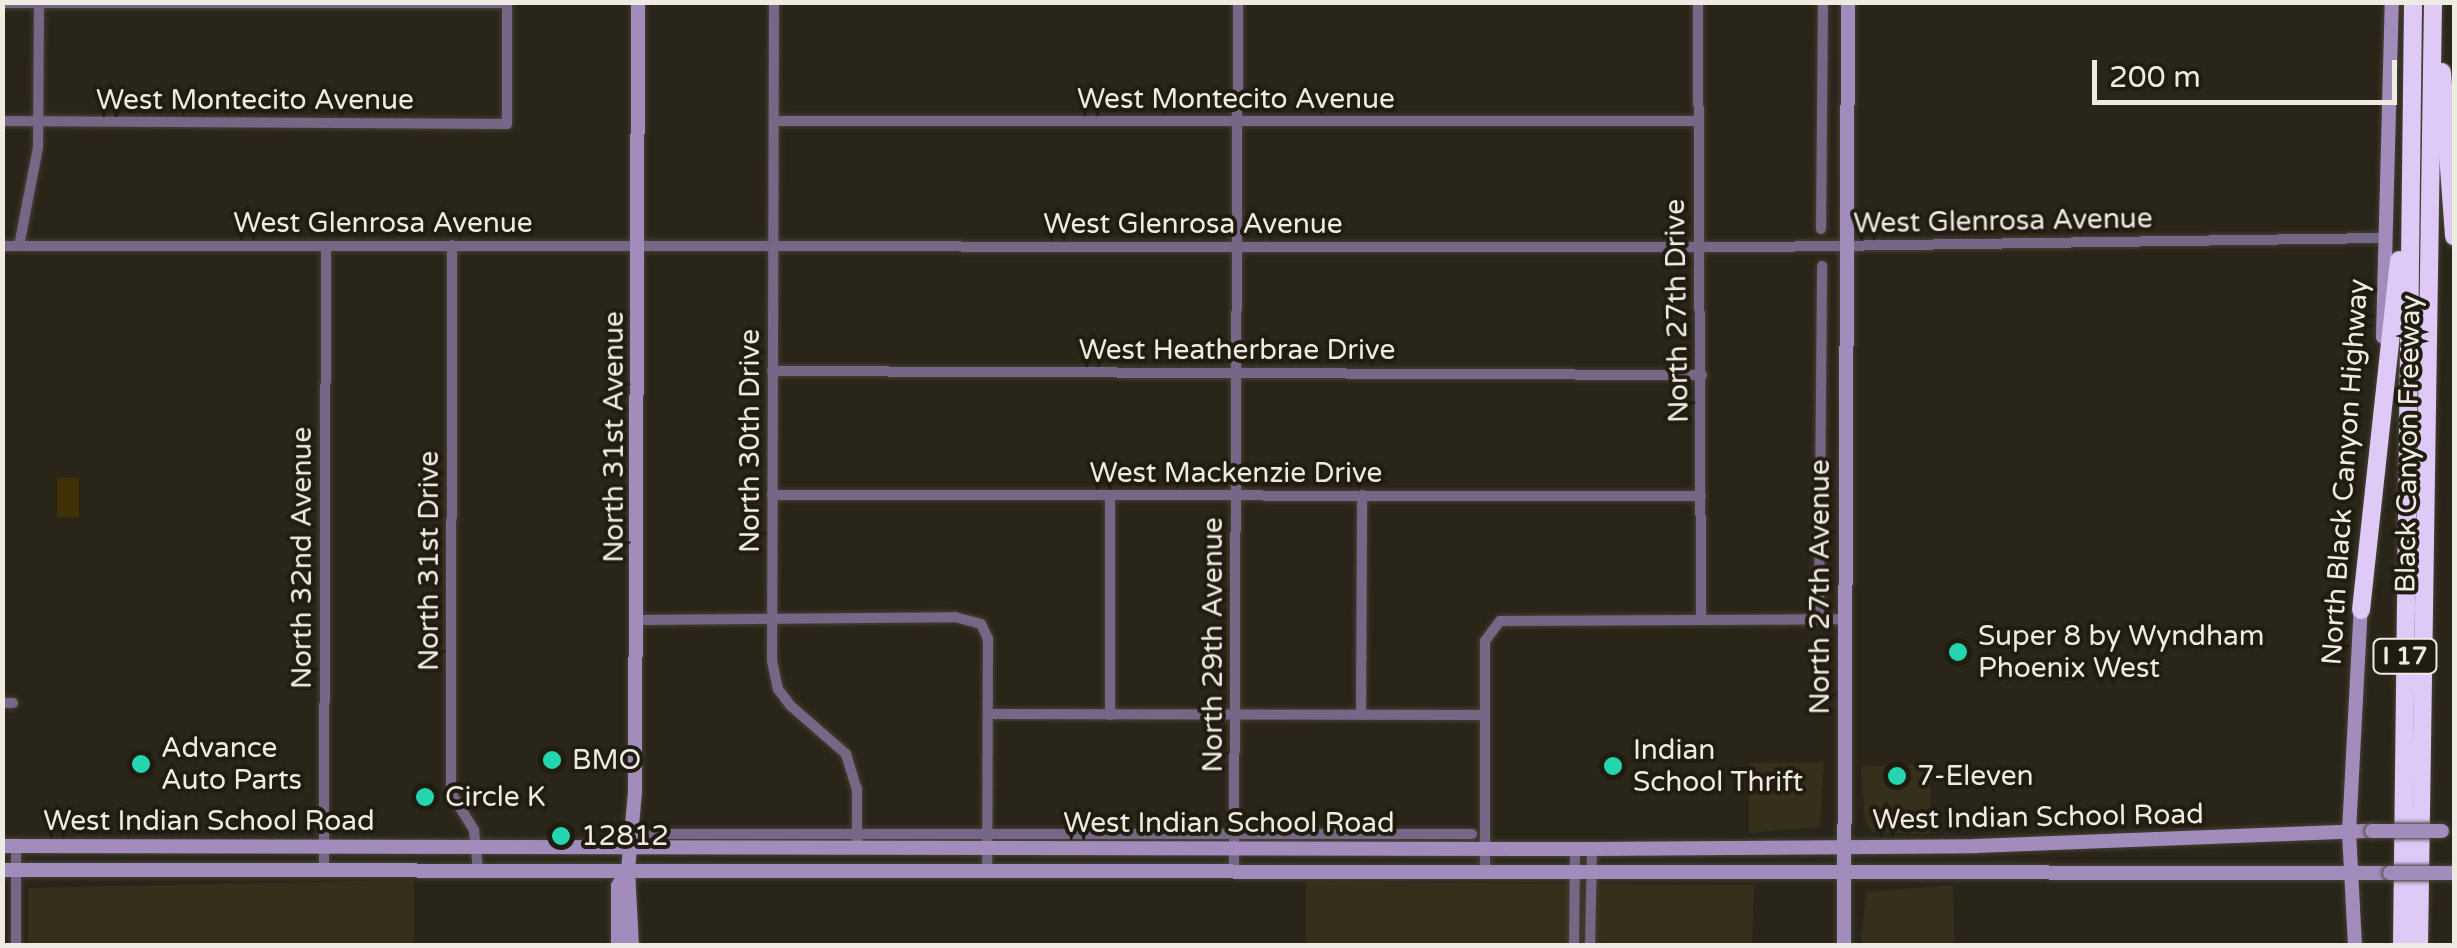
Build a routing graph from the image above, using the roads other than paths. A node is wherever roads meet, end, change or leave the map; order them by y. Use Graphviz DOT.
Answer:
graph roads {
  1 [pos="638,2"];
  2 [pos="774,2"];
  3 [pos="1238,2"];
  4 [pos="1698,2"];
  5 [pos="1823,2"];
  6 [pos="1848,2"];
  7 [pos="2392,2"];
  8 [pos="2413,2"];
  9 [pos="2424,2"];
  10 [pos="2433,2"];
  11 [pos="2443,2"];
  12 [pos="2,3"];
  13 [pos="40,3"];
  14 [pos="507,3"];
  15 [pos="2442,72"];
  16 [pos="2,121"];
  17 [pos="38,121"];
  18 [pos="774,121"];
  19 [pos="1236,121"];
  20 [pos="1698,121"];
  21 [pos="1822,205"];
  22 [pos="1844,205"];
  23 [pos="2409,206"];
  24 [pos="1821,229"];
  25 [pos="2454,237"];
  26 [pos="2384,238"];
  27 [pos="452,245"];
  28 [pos="774,245"];
  29 [pos="1236,245"];
  30 [pos="1844,245"];
  31 [pos="2,246"];
  32 [pos="19,246"];
  33 [pos="326,246"];
  34 [pos="639,246"];
  35 [pos="1700,247"];
  36 [pos="1822,266"];
  37 [pos="1822,289"];
  38 [pos="1845,289"];
  39 [pos="2408,366"];
  40 [pos="772,371"];
  41 [pos="1236,373"];
  42 [pos="1702,375"];
  43 [pos="772,494"];
  44 [pos="1110,495"];
  45 [pos="1236,495"];
  46 [pos="1362,496"];
  47 [pos="1701,496"];
  48 [pos="2361,610"];
  49 [pos="1819,619"];
  50 [pos="1845,619"];
  51 [pos="638,620"];
  52 [pos="1701,620"];
  53 [pos="771,621"];
  54 [pos="988,714"];
  55 [pos="1110,714"];
  56 [pos="1235,714"];
  57 [pos="1360,715"];
  58 [pos="1486,715"];
  59 [pos="2454,831"];
  60 [pos="2350,832"];
  61 [pos="653,834"];
  62 [pos="1472,834"];
  63 [pos="857,840"];
  64 [pos="987,840"];
  65 [pos="1234,841"];
  66 [pos="10,846"];
  67 [pos="476,846"];
  68 [pos="324,847"];
  69 [pos="631,847"];
  70 [pos="1843,847"];
  71 [pos="1485,849"];
  72 [pos="1574,849"];
  73 [pos="1592,849"];
  74 [pos="1234,868"];
  75 [pos="9,870"];
  76 [pos="324,870"];
  77 [pos="478,870"];
  78 [pos="628,870"];
  79 [pos="987,870"];
  80 [pos="1485,870"];
  81 [pos="1574,870"];
  82 [pos="1592,870"];
  83 [pos="1843,872"];
  84 [pos="2352,874"];
  85 [pos="2454,874"];
  86 [pos="16,946"];
  87 [pos="618,946"];
  88 [pos="632,946"];
  89 [pos="1574,946"];
  90 [pos="1590,946"];
  91 [pos="1844,946"];
  92 [pos="2355,946"];
  93 [pos="2402,946"];
  94 [pos="2419,946"];
  95 [pos="2430,946"];
  1 -- 34 [label="main road, North 31st Avenue"];
  2 -- 18 [label="street, North 30th Drive"];
  3 -- 19 [label="street, North 29th Avenue"];
  4 -- 20 [label="street, North 27th Drive"];
  5 -- 21 [label="street"];
  6 -- 22 [label="main road, North 27th Avenue"];
  7 -- 26 [label="main road, North Black Canyon Highway"];
  8 -- 23 [label="highway, Black Canyon Freeway / I 17"];
  9 -- 39 [label="highway"];
  10 -- 94 [label="highway"];
  11 -- 15 [label="highway, Black Canyon Freeway / I 17"];
  12 -- 13 [label="street"];
  13 -- 14 [label="street"];
  13 -- 17 [label="street"];
  14 -- 17 [label="street, West Montecito Avenue"];
  15 -- 25 [label="highway"];
  15 -- 95 [label="highway, Black Canyon Freeway / I 17"];
  16 -- 17 [label="street, West Montecito Avenue"];
  17 -- 32 [label="street"];
  18 -- 19 [label="street, West Montecito Avenue"];
  18 -- 28 [label="street, North 30th Drive"];
  19 -- 20 [label="street, West Montecito Avenue"];
  19 -- 29 [label="street, North 29th Avenue"];
  20 -- 35 [label="street, North 27th Drive"];
  21 -- 22 [label="street"];
  21 -- 24 [label="street"];
  22 -- 30 [label="main road, North 27th Avenue"];
  23 -- 39 [label="highway, Black Canyon Freeway / I 17"];
  23 -- 48 [label="highway"];
  26 -- 30 [label="street, West Glenrosa Avenue"];
  26 -- 48 [label="main road, North Black Canyon Highway"];
  27 -- 33 [label="street, West Glenrosa Avenue"];
  27 -- 34 [label="street, West Glenrosa Avenue"];
  27 -- 67 [label="street, North 31st Drive"];
  28 -- 29 [label="street, West Glenrosa Avenue"];
  28 -- 34 [label="street, West Glenrosa Avenue"];
  28 -- 40 [label="street, North 30th Drive"];
  29 -- 35 [label="street, West Glenrosa Avenue"];
  29 -- 41 [label="street, North 29th Avenue"];
  30 -- 35 [label="street, West Glenrosa Avenue"];
  30 -- 38 [label="main road, North 27th Avenue"];
  31 -- 32 [label="street, West Glenrosa Avenue"];
  32 -- 33 [label="street, West Glenrosa Avenue"];
  33 -- 68 [label="street, North 32nd Avenue"];
  34 -- 51 [label="main road, North 31st Avenue"];
  35 -- 42 [label="street, North 27th Drive"];
  36 -- 37 [label="street, North 27th Avenue"];
  37 -- 38 [label="street"];
  37 -- 49 [label="street, North 27th Avenue"];
  38 -- 50 [label="main road, North 27th Avenue"];
  39 -- 93 [label="highway, Black Canyon Freeway / I 17"];
  40 -- 41 [label="street, West Heatherbrae Drive"];
  40 -- 43 [label="street, North 30th Drive"];
  41 -- 42 [label="street, West Heatherbrae Drive"];
  41 -- 45 [label="street, North 29th Avenue"];
  42 -- 47 [label="street, North 27th Drive"];
  43 -- 44 [label="street, West Mackenzie Drive"];
  43 -- 53 [label="street, North 30th Drive"];
  44 -- 45 [label="street, West Mackenzie Drive"];
  44 -- 55 [label="street"];
  45 -- 46 [label="street, West Mackenzie Drive"];
  45 -- 56 [label="street, North 29th Avenue"];
  46 -- 47 [label="street, West Mackenzie Drive"];
  46 -- 57 [label="street"];
  47 -- 52 [label="street, North 27th Drive"];
  48 -- 60 [label="main road, North Black Canyon Highway"];
  49 -- 50 [label="street"];
  49 -- 52 [label="street"];
  50 -- 70 [label="main road, North 27th Avenue"];
  51 -- 53 [label="street"];
  51 -- 69 [label="main road, North 31st Avenue"];
  52 -- 58 [label="street"];
  53 -- 54 [label="street"];
  53 -- 63 [label="street, North 30th Drive"];
  54 -- 55 [label="street"];
  54 -- 64 [label="street"];
  55 -- 56 [label="street"];
  56 -- 57 [label="street"];
  56 -- 65 [label="street, North 29th Avenue"];
  57 -- 58 [label="street"];
  58 -- 71 [label="street"];
  59 -- 60 [label="main road, West Indian School Road, bridge"];
  60 -- 70 [label="main road, West Indian School Road"];
  60 -- 84 [label="main road, North Black Canyon Highway"];
  61 -- 63 [label="street, West Indian School Road"];
  62 -- 65 [label="street, West Indian School Road"];
  63 -- 64 [label="main road, West Indian School Road"];
  63 -- 69 [label="main road, West Indian School Road"];
  64 -- 65 [label="main road, West Indian School Road"];
  64 -- 79 [label="street"];
  65 -- 71 [label="main road, West Indian School Road"];
  65 -- 74 [label="street, North 29th Avenue"];
  66 -- 68 [label="main road, West Indian School Road"];
  66 -- 75 [label="street"];
  67 -- 68 [label="main road, West Indian School Road"];
  67 -- 69 [label="main road, West Indian School Road"];
  67 -- 77 [label="street, North 31st Drive"];
  68 -- 76 [label="street, North 32nd Avenue"];
  69 -- 78 [label="main road, North 31st Avenue"];
  70 -- 73 [label="main road, West Indian School Road"];
  70 -- 83 [label="main road, North 27th Avenue"];
  71 -- 72 [label="main road, West Indian School Road"];
  71 -- 80 [label="street"];
  72 -- 73 [label="main road, West Indian School Road"];
  72 -- 81 [label="street"];
  73 -- 82 [label="street"];
  74 -- 79 [label="main road, West Indian School Road"];
  74 -- 80 [label="main road, West Indian School Road"];
  75 -- 76 [label="main road, West Indian School Road"];
  75 -- 86 [label="street"];
  76 -- 77 [label="main road, West Indian School Road"];
  77 -- 78 [label="main road, West Indian School Road"];
  78 -- 79 [label="main road, West Indian School Road"];
  78 -- 87 [label="main road, North 31st Avenue"];
  78 -- 88 [label="main road, North 31st Avenue"];
  80 -- 81 [label="main road, West Indian School Road"];
  81 -- 82 [label="main road, West Indian School Road"];
  81 -- 89 [label="street"];
  82 -- 83 [label="main road, West Indian School Road"];
  82 -- 90 [label="street"];
  83 -- 84 [label="main road, West Indian School Road"];
  83 -- 91 [label="main road, North 27th Avenue"];
  84 -- 85 [label="main road, West Indian School Road, bridge"];
  84 -- 92 [label="main road, North Black Canyon Highway"];
}
